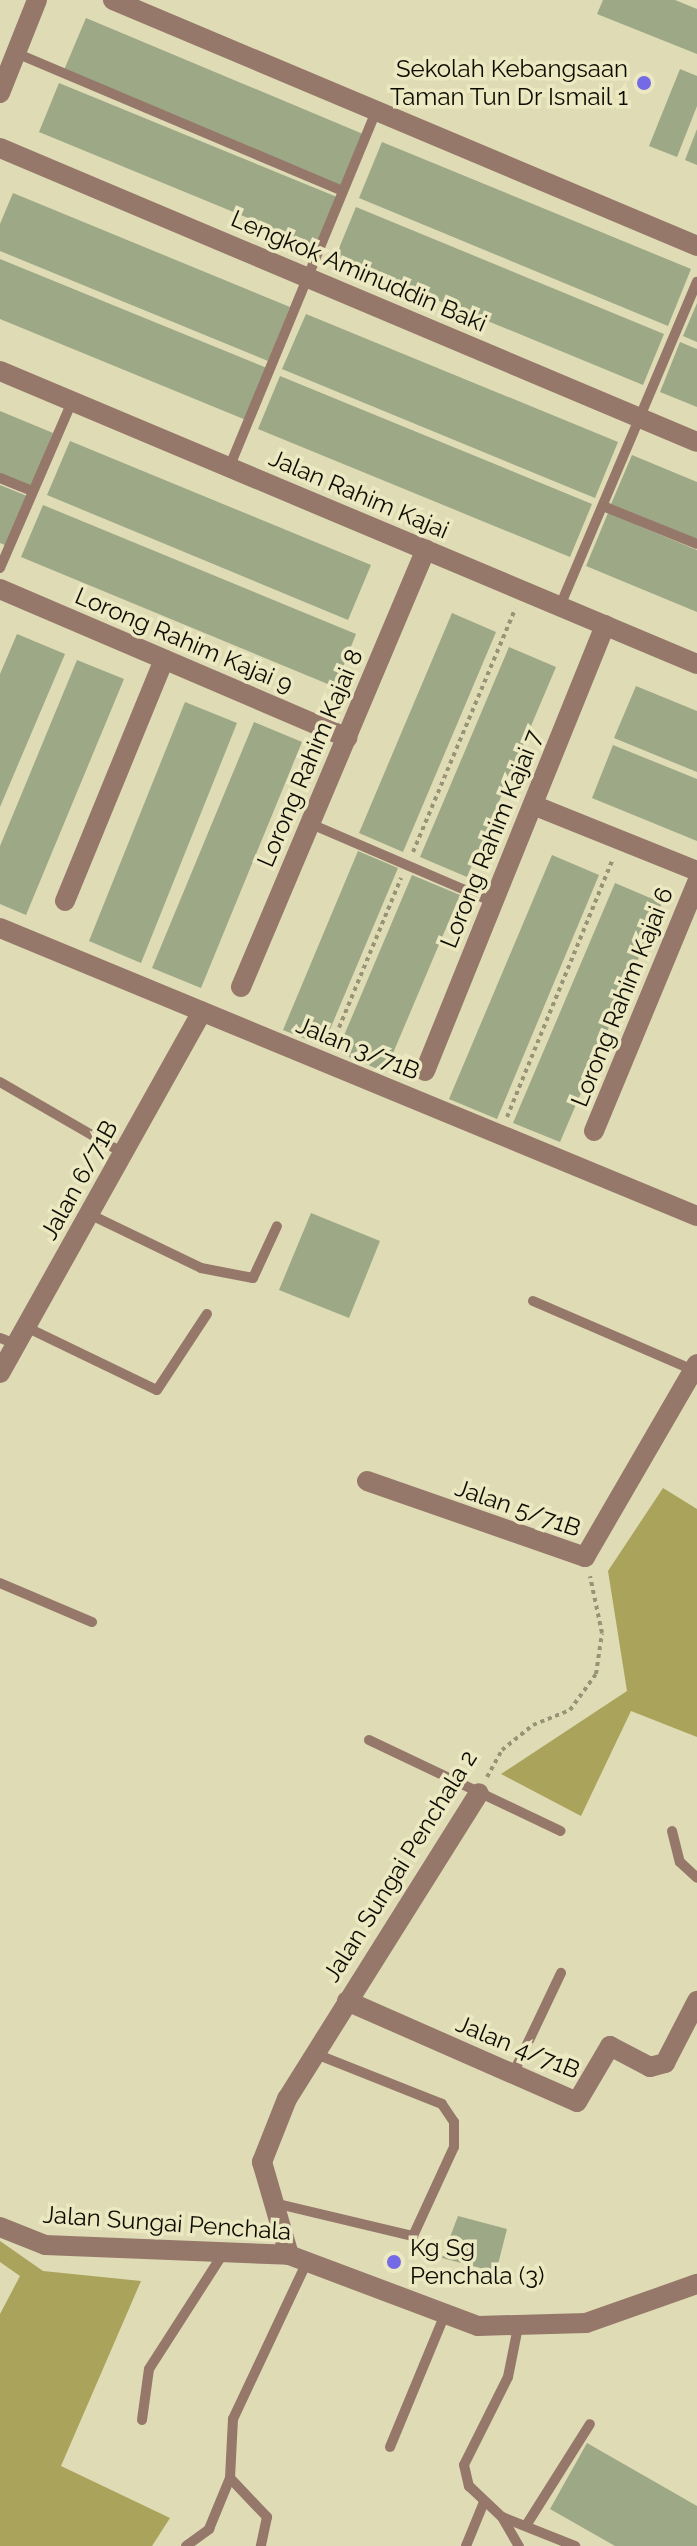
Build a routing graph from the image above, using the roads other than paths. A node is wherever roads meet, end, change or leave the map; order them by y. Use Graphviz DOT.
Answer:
graph roads {
  1 [pos="37,0"];
  2 [pos="113,0"];
  3 [pos="16,53"];
  4 [pos="0,93"];
  5 [pos="376,111"];
  6 [pos="0,148"];
  7 [pos="342,191"];
  8 [pos="697,246"];
  9 [pos="307,277"];
  10 [pos="697,282"];
  11 [pos="0,371"];
  12 [pos="72,402"];
  13 [pos="640,418"];
  14 [pos="697,442"];
  15 [pos="229,468"];
  16 [pos="0,478"];
  17 [pos="33,491"];
  18 [pos="603,506"];
  19 [pos="697,544"];
  20 [pos="426,550"];
  21 [pos="0,568"];
  22 [pos="0,589"];
  23 [pos="560,606"];
  24 [pos="605,625"];
  25 [pos="164,660"];
  26 [pos="697,664"];
  27 [pos="347,738"];
  28 [pos="533,805"];
  29 [pos="311,824"];
  30 [pos="697,871"];
  31 [pos="697,882"];
  32 [pos="65,901"];
  33 [pos="493,902"];
  34 [pos="0,928"];
  35 [pos="241,987"];
  36 [pos="202,1012"];
  37 [pos="425,1071"];
  38 [pos="0,1082"];
  39 [pos="594,1131"];
  40 [pos="123,1153"];
  41 [pos="89,1214"];
  42 [pos="697,1216"];
  43 [pos="277,1226"];
  44 [pos="533,1301"];
  45 [pos="207,1314"];
  46 [pos="14,1336"];
  47 [pos="695,1367"];
  48 [pos="0,1373"];
  49 [pos="367,1481"];
  50 [pos="0,1583"];
  51 [pos="92,1622"];
  52 [pos="369,1740"];
  53 [pos="479,1793"];
  54 [pos="561,1831"];
  55 [pos="672,1831"];
  56 [pos="697,1878"];
  57 [pos="561,1973"];
  58 [pos="347,2001"];
  59 [pos="697,2001"];
  60 [pos="314,2053"];
  61 [pos="512,2076"];
  62 [pos="272,2203"];
  63 [pos="0,2227"];
  64 [pos="227,2249"];
  65 [pos="298,2258"];
  66 [pos="697,2284"];
  67 [pos="445,2314"];
  68 [pos="518,2327"];
  69 [pos="142,2420"];
  70 [pos="590,2424"];
  71 [pos="390,2447"];
  72 [pos="230,2478"];
  73 [pos="484,2502"];
  74 [pos="502,2517"];
  75 [pos="527,2524"];
  76 [pos="186,2546"];
  77 [pos="261,2546"];
  78 [pos="466,2546"];
  79 [pos="519,2546"];
  80 [pos="575,2546"];
  1 -- 3 [label="street"];
  2 -- 5 [label="street"];
  3 -- 4 [label="street"];
  3 -- 7 [label="lane"];
  5 -- 7 [label="lane"];
  5 -- 8 [label="street"];
  6 -- 9 [label="street, Lengkok Aminuddin Baki"];
  7 -- 9 [label="lane"];
  9 -- 13 [label="street, Lengkok Aminuddin Baki"];
  9 -- 15 [label="lane"];
  10 -- 13 [label="lane"];
  11 -- 12 [label="street, Jalan Rahim Kajai"];
  12 -- 15 [label="street, Jalan Rahim Kajai"];
  12 -- 17 [label="lane"];
  13 -- 14 [label="street, Lengkok Aminuddin Baki"];
  13 -- 18 [label="lane"];
  15 -- 20 [label="street, Jalan Rahim Kajai"];
  16 -- 17 [label="lane"];
  17 -- 21 [label="lane"];
  18 -- 19 [label="lane"];
  18 -- 23 [label="lane"];
  20 -- 23 [label="street, Jalan Rahim Kajai"];
  20 -- 27 [label="street, Lorong Rahim Kajai 8"];
  22 -- 25 [label="street, Lorong Rahim Kajai 9"];
  23 -- 24 [label="street, Jalan Rahim Kajai"];
  24 -- 26 [label="street, Jalan Rahim Kajai"];
  24 -- 28 [label="street, Lorong Rahim Kajai 7"];
  25 -- 27 [label="street, Lorong Rahim Kajai 9"];
  25 -- 32 [label="street"];
  27 -- 29 [label="street, Lorong Rahim Kajai 8"];
  28 -- 30 [label="street"];
  28 -- 33 [label="street, Lorong Rahim Kajai 7"];
  29 -- 33 [label="lane"];
  29 -- 35 [label="street, Lorong Rahim Kajai 8"];
  31 -- 39 [label="street, Lorong Rahim Kajai 6"];
  33 -- 37 [label="street, Lorong Rahim Kajai 7"];
  34 -- 36 [label="street, Jalan 3/71B"];
  36 -- 40 [label="street, Jalan 6/71B"];
  36 -- 42 [label="street, Jalan 3/71B"];
  38 -- 40 [label="lane"];
  40 -- 41 [label="street, Jalan 6/71B"];
  41 -- 43 [label="lane"];
  41 -- 46 [label="street, Jalan 6/71B"];
  44 -- 47 [label="lane, Jalan 5/71B"];
  45 -- 46 [label="lane"];
  46 -- 48 [label="street, Jalan 6/71B"];
  47 -- 49 [label="street, Jalan 5/71B"];
  50 -- 51 [label="lane"];
  52 -- 53 [label="lane"];
  53 -- 54 [label="lane"];
  53 -- 58 [label="street, Jalan Sungai Penchala 2"];
  55 -- 56 [label="lane"];
  57 -- 61 [label="lane"];
  58 -- 60 [label="street, Jalan Sungai Penchala 2"];
  58 -- 61 [label="street, Jalan 4/71B"];
  59 -- 61 [label="street, Jalan 4/71B"];
  60 -- 62 [label="street, Jalan Sungai Penchala 2"];
  60 -- 62 [label="lane"];
  62 -- 65 [label="street, Jalan Sungai Penchala 2"];
  63 -- 64 [label="street, Jalan Sungai Penchala"];
  64 -- 65 [label="street, Jalan Sungai Penchala"];
  64 -- 69 [label="lane"];
  65 -- 67 [label="street, Jalan Sungai Penchala"];
  65 -- 72 [label="lane"];
  66 -- 68 [label="street, Jalan Sungai Penchala"];
  67 -- 68 [label="street, Jalan Sungai Penchala"];
  67 -- 71 [label="lane"];
  68 -- 73 [label="lane"];
  70 -- 75 [label="lane"];
  72 -- 76 [label="lane"];
  72 -- 77 [label="lane"];
  73 -- 74 [label="lane"];
  73 -- 78 [label="lane"];
  74 -- 75 [label="lane"];
  74 -- 79 [label="lane"];
  75 -- 80 [label="lane"];
}
